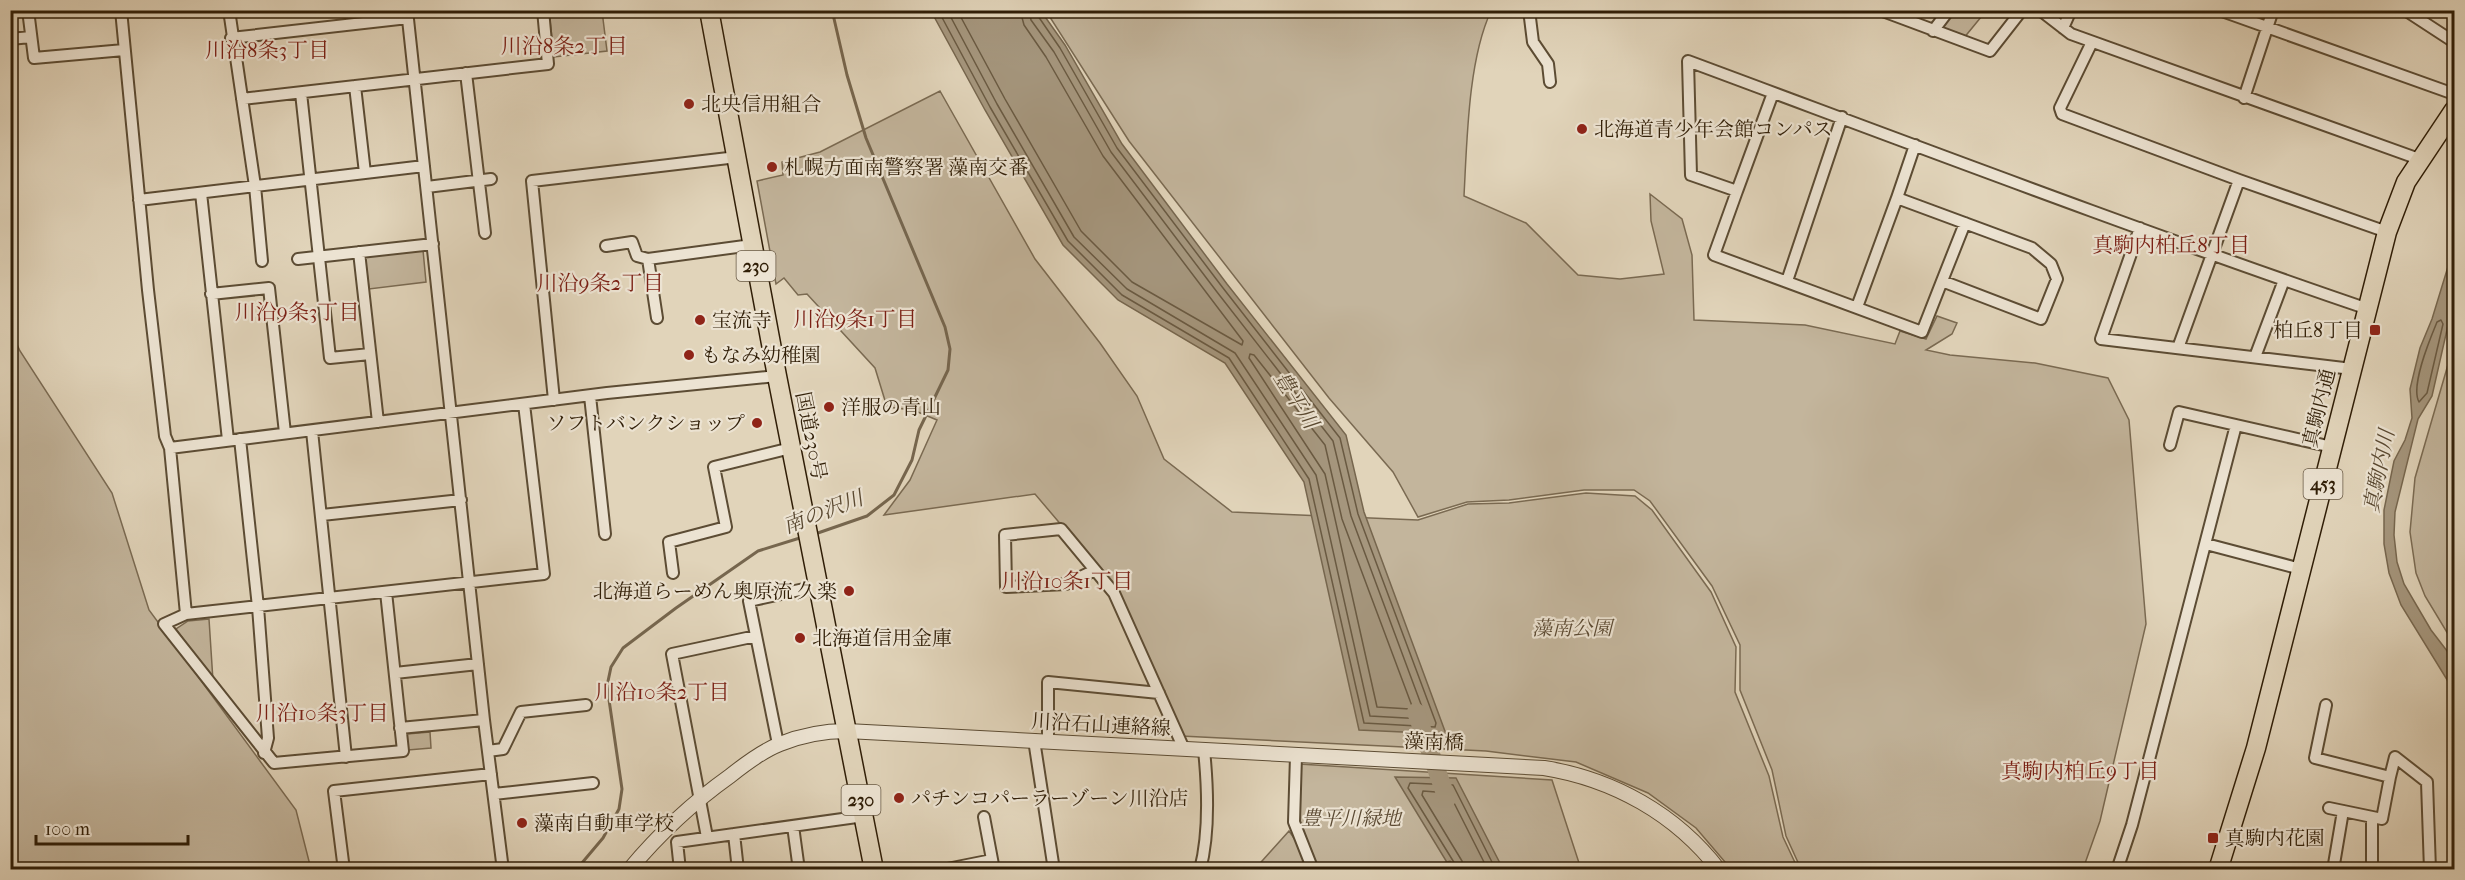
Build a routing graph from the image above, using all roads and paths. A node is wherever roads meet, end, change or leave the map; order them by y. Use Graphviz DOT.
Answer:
graph roads {
  1 [pos="28,10"];
  2 [pos="121,10"];
  3 [pos="229,10"];
  4 [pos="543,10"];
  5 [pos="1529,10"];
  6 [pos="1880,10"];
  7 [pos="1949,10"];
  8 [pos="2022,10"];
  9 [pos="2040,10"];
  10 [pos="2071,10"];
  11 [pos="2219,10"];
  12 [pos="2273,10"];
  13 [pos="2405,10"];
  14 [pos="709,11"];
  15 [pos="407,14"];
  16 [pos="2063,28"];
  17 [pos="2268,28"];
  18 [pos="1933,30"];
  19 [pos="31,37"];
  20 [pos="231,38"];
  21 [pos="10,39"];
  22 [pos="2092,42"];
  23 [pos="2454,42"];
  24 [pos="124,50"];
  25 [pos="466,73"];
  26 [pos="415,78"];
  27 [pos="1550,82"];
  28 [pos="356,86"];
  29 [pos="301,93"];
  30 [pos="1773,93"];
  31 [pos="2454,94"];
  32 [pos="2244,98"];
  33 [pos="242,99"];
  34 [pos="2454,111"];
  35 [pos="1842,117"];
  36 [pos="1915,145"];
  37 [pos="737,157"];
  38 [pos="2419,159"];
  39 [pos="424,166"];
  40 [pos="365,173"];
  41 [pos="310,179"];
  42 [pos="491,179"];
  43 [pos="479,180"];
  44 [pos="2239,180"];
  45 [pos="255,186"];
  46 [pos="427,187"];
  47 [pos="1737,191"];
  48 [pos="201,193"];
  49 [pos="1897,198"];
  50 [pos="139,200"];
  51 [pos="1965,223"];
  52 [pos="2140,228"];
  53 [pos="2387,232"];
  54 [pos="485,233"];
  55 [pos="433,244"];
  56 [pos="752,245"];
  57 [pos="606,246"];
  58 [pos="359,252"];
  59 [pos="2212,253"];
  60 [pos="318,257"];
  61 [pos="648,259"];
  62 [pos="298,260"];
  63 [pos="262,261"];
  64 [pos="2284,280"];
  65 [pos="1787,281"];
  66 [pos="1942,281"];
  67 [pos="211,294"];
  68 [pos="1857,307"];
  69 [pos="2368,309"];
  70 [pos="657,318"];
  71 [pos="2178,348"];
  72 [pos="370,354"];
  73 [pos="2255,357"];
  74 [pos="2352,369"];
  75 [pos="777,376"];
  76 [pos="590,396"];
  77 [pos="554,400"];
  78 [pos="524,404"];
  79 [pos="452,414"];
  80 [pos="378,422"];
  81 [pos="2236,425"];
  82 [pos="312,431"];
  83 [pos="285,433"];
  84 [pos="234,439"];
  85 [pos="2170,445"];
  86 [pos="2332,447"];
  87 [pos="170,448"];
  88 [pos="791,448"];
  89 [pos="461,500"];
  90 [pos="322,515"];
  91 [pos="605,534"];
  92 [pos="2206,544"];
  93 [pos="2301,568"];
  94 [pos="1095,570"];
  95 [pos="673,573"];
  96 [pos="470,583"];
  97 [pos="818,586"];
  98 [pos="386,592"];
  99 [pos="329,598"];
  100 [pos="258,607"];
  101 [pos="186,614"];
  102 [pos="756,636"];
  103 [pos="478,664"];
  104 [pos="395,673"];
  105 [pos="1158,693"];
  106 [pos="586,705"];
  107 [pos="2326,705"];
  108 [pos="484,720"];
  109 [pos="400,728"];
  110 [pos="847,731"];
  111 [pos="1041,741"];
  112 [pos="778,744"];
  113 [pos="1184,749"];
  114 [pos="1204,750"];
  115 [pos="488,751"];
  116 [pos="264,753"];
  117 [pos="1296,756"];
  118 [pos="346,757"];
  119 [pos="1352,759"];
  120 [pos="491,774"];
  121 [pos="2390,777"];
  122 [pos="593,783"];
  123 [pos="494,794"];
  124 [pos="698,798"];
  125 [pos="2330,808"];
  126 [pos="2343,812"];
  127 [pos="864,816"];
  128 [pos="984,817"];
  129 [pos="2372,818"];
  130 [pos="793,826"];
  131 [pos="734,834"];
  132 [pos="707,837"];
  133 [pos="993,865"];
  134 [pos="344,870"];
  135 [pos="503,870"];
  136 [pos="629,870"];
  137 [pos="680,870"];
  138 [pos="738,870"];
  139 [pos="799,870"];
  140 [pos="874,870"];
  141 [pos="942,870"];
  142 [pos="1054,870"];
  143 [pos="1200,870"];
  144 [pos="1313,870"];
  145 [pos="1719,870"];
  146 [pos="2117,870"];
  147 [pos="2218,870"];
  148 [pos="2333,870"];
  149 [pos="2372,870"];
  150 [pos="2430,870"];
  1 -- 19 [label="street"];
  2 -- 24 [label="street"];
  3 -- 20 [label="street"];
  4 -- 25 [label="street"];
  5 -- 27 [label="street"];
  6 -- 18 [label="street"];
  7 -- 18 [label="street"];
  8 -- 18 [label="street"];
  9 -- 16 [label="street"];
  10 -- 16 [label="street"];
  11 -- 17 [label="street"];
  12 -- 17 [label="street"];
  13 -- 23 [label="street"];
  14 -- 37 [label="highway, 国道230号 / 230"];
  15 -- 20 [label="street"];
  15 -- 26 [label="street"];
  16 -- 22 [label="street"];
  17 -- 31 [label="street"];
  17 -- 32 [label="street"];
  19 -- 21 [label="street"];
  19 -- 24 [label="street"];
  20 -- 33 [label="street"];
  22 -- 32 [label="street"];
  22 -- 44 [label="street"];
  24 -- 50 [label="street"];
  25 -- 26 [label="street"];
  25 -- 43 [label="street"];
  26 -- 28 [label="street"];
  26 -- 39 [label="street"];
  28 -- 29 [label="street"];
  28 -- 40 [label="street"];
  29 -- 33 [label="street"];
  29 -- 41 [label="street"];
  30 -- 35 [label="street"];
  30 -- 47 [label="street"];
  30 -- 47 [label="street"];
  32 -- 38 [label="street"];
  33 -- 45 [label="street"];
  34 -- 38 [label="highway, 真駒内通 / 453"];
  35 -- 36 [label="street"];
  35 -- 65 [label="street"];
  36 -- 49 [label="street"];
  36 -- 52 [label="street"];
  37 -- 56 [label="highway, 国道230号 / 230"];
  37 -- 77 [label="street"];
  38 -- 53 [label="highway, 真駒内通 / 453"];
  39 -- 40 [label="street"];
  39 -- 46 [label="street"];
  40 -- 41 [label="street"];
  41 -- 45 [label="street"];
  41 -- 60 [label="street"];
  42 -- 43 [label="street"];
  43 -- 46 [label="street"];
  43 -- 54 [label="street"];
  44 -- 53 [label="street"];
  44 -- 59 [label="street"];
  45 -- 48 [label="street"];
  45 -- 63 [label="street"];
  46 -- 55 [label="street"];
  47 -- 65 [label="street"];
  48 -- 50 [label="street"];
  48 -- 67 [label="street"];
  49 -- 51 [label="street"];
  49 -- 68 [label="street"];
  50 -- 87 [label="street"];
  51 -- 66 [label="street"];
  51 -- 66 [label="street"];
  52 -- 59 [label="street"];
  52 -- 71 [label="street"];
  53 -- 69 [label="highway, 真駒内通 / 453"];
  55 -- 58 [label="street"];
  55 -- 79 [label="street"];
  56 -- 61 [label="street"];
  56 -- 75 [label="highway, 国道230号 / 230"];
  57 -- 61 [label="street"];
  58 -- 60 [label="street"];
  58 -- 72 [label="street"];
  59 -- 64 [label="street"];
  59 -- 71 [label="street"];
  60 -- 62 [label="street"];
  60 -- 72 [label="street"];
  61 -- 70 [label="street"];
  64 -- 69 [label="street"];
  64 -- 73 [label="street"];
  65 -- 68 [label="street"];
  66 -- 68 [label="street"];
  67 -- 83 [label="street"];
  67 -- 84 [label="street"];
  69 -- 74 [label="highway, 真駒内通 / 453"];
  71 -- 73 [label="street"];
  72 -- 80 [label="street"];
  73 -- 74 [label="street"];
  74 -- 86 [label="highway, 真駒内通 / 453"];
  75 -- 76 [label="street"];
  75 -- 88 [label="highway, 国道230号 / 230"];
  76 -- 77 [label="street"];
  76 -- 91 [label="street"];
  77 -- 78 [label="street"];
  78 -- 79 [label="street"];
  78 -- 96 [label="street"];
  79 -- 80 [label="street"];
  79 -- 89 [label="street"];
  80 -- 82 [label="street"];
  81 -- 85 [label="street"];
  81 -- 86 [label="street"];
  81 -- 92 [label="street"];
  82 -- 83 [label="street"];
  82 -- 90 [label="street"];
  83 -- 84 [label="street"];
  84 -- 87 [label="street"];
  84 -- 100 [label="street"];
  86 -- 93 [label="highway, 真駒内通 / 453"];
  87 -- 101 [label="street"];
  88 -- 95 [label="street"];
  88 -- 97 [label="highway, 国道230号 / 230"];
  89 -- 90 [label="street"];
  89 -- 96 [label="street"];
  90 -- 99 [label="street"];
  92 -- 93 [label="street"];
  92 -- 146 [label="street"];
  93 -- 147 [label="highway, 真駒内通 / 453"];
  94 -- 94 [label="street"];
  94 -- 105 [label="street"];
  96 -- 98 [label="street"];
  96 -- 103 [label="street"];
  97 -- 102 [label="street"];
  97 -- 110 [label="highway, 国道230号 / 230"];
  98 -- 99 [label="street"];
  98 -- 104 [label="street"];
  99 -- 100 [label="street"];
  99 -- 118 [label="street"];
  100 -- 101 [label="street"];
  100 -- 116 [label="street"];
  101 -- 116 [label="street"];
  102 -- 112 [label="street"];
  102 -- 124 [label="street"];
  103 -- 104 [label="street"];
  103 -- 108 [label="street"];
  104 -- 109 [label="street"];
  105 -- 111 [label="street"];
  105 -- 113 [label="street"];
  106 -- 115 [label="street"];
  107 -- 121 [label="street"];
  108 -- 109 [label="street"];
  108 -- 115 [label="street"];
  109 -- 118 [label="street"];
  110 -- 111 [label="street, 川沿石山連絡線"];
  110 -- 112 [label="street, 川沿石山連絡線"];
  110 -- 127 [label="highway, 国道230号 / 230"];
  111 -- 113 [label="street, 川沿石山連絡線"];
  111 -- 142 [label="street"];
  112 -- 124 [label="street, 川沿石山連絡線"];
  113 -- 114 [label="street, 川沿石山連絡線"];
  114 -- 117 [label="street, 川沿石山連絡線"];
  114 -- 143 [label="street"];
  115 -- 120 [label="street"];
  116 -- 118 [label="street"];
  117 -- 119 [label="street, 川沿石山連絡線"];
  117 -- 144 [label="street"];
  119 -- 145 [label="street, 藻南橋"];
  120 -- 123 [label="street"];
  120 -- 134 [label="street"];
  121 -- 129 [label="street"];
  121 -- 150 [label="street"];
  122 -- 123 [label="street"];
  123 -- 135 [label="street"];
  124 -- 132 [label="street"];
  124 -- 136 [label="street, 川沿石山連絡線"];
  125 -- 126 [label="street"];
  126 -- 129 [label="street"];
  126 -- 148 [label="street"];
  127 -- 130 [label="street"];
  127 -- 140 [label="highway, 国道230号 / 230"];
  128 -- 133 [label="street"];
  129 -- 149 [label="street"];
  130 -- 131 [label="street"];
  130 -- 139 [label="street"];
  131 -- 132 [label="street"];
  131 -- 138 [label="street"];
  132 -- 137 [label="street"];
  133 -- 141 [label="street"];
}
